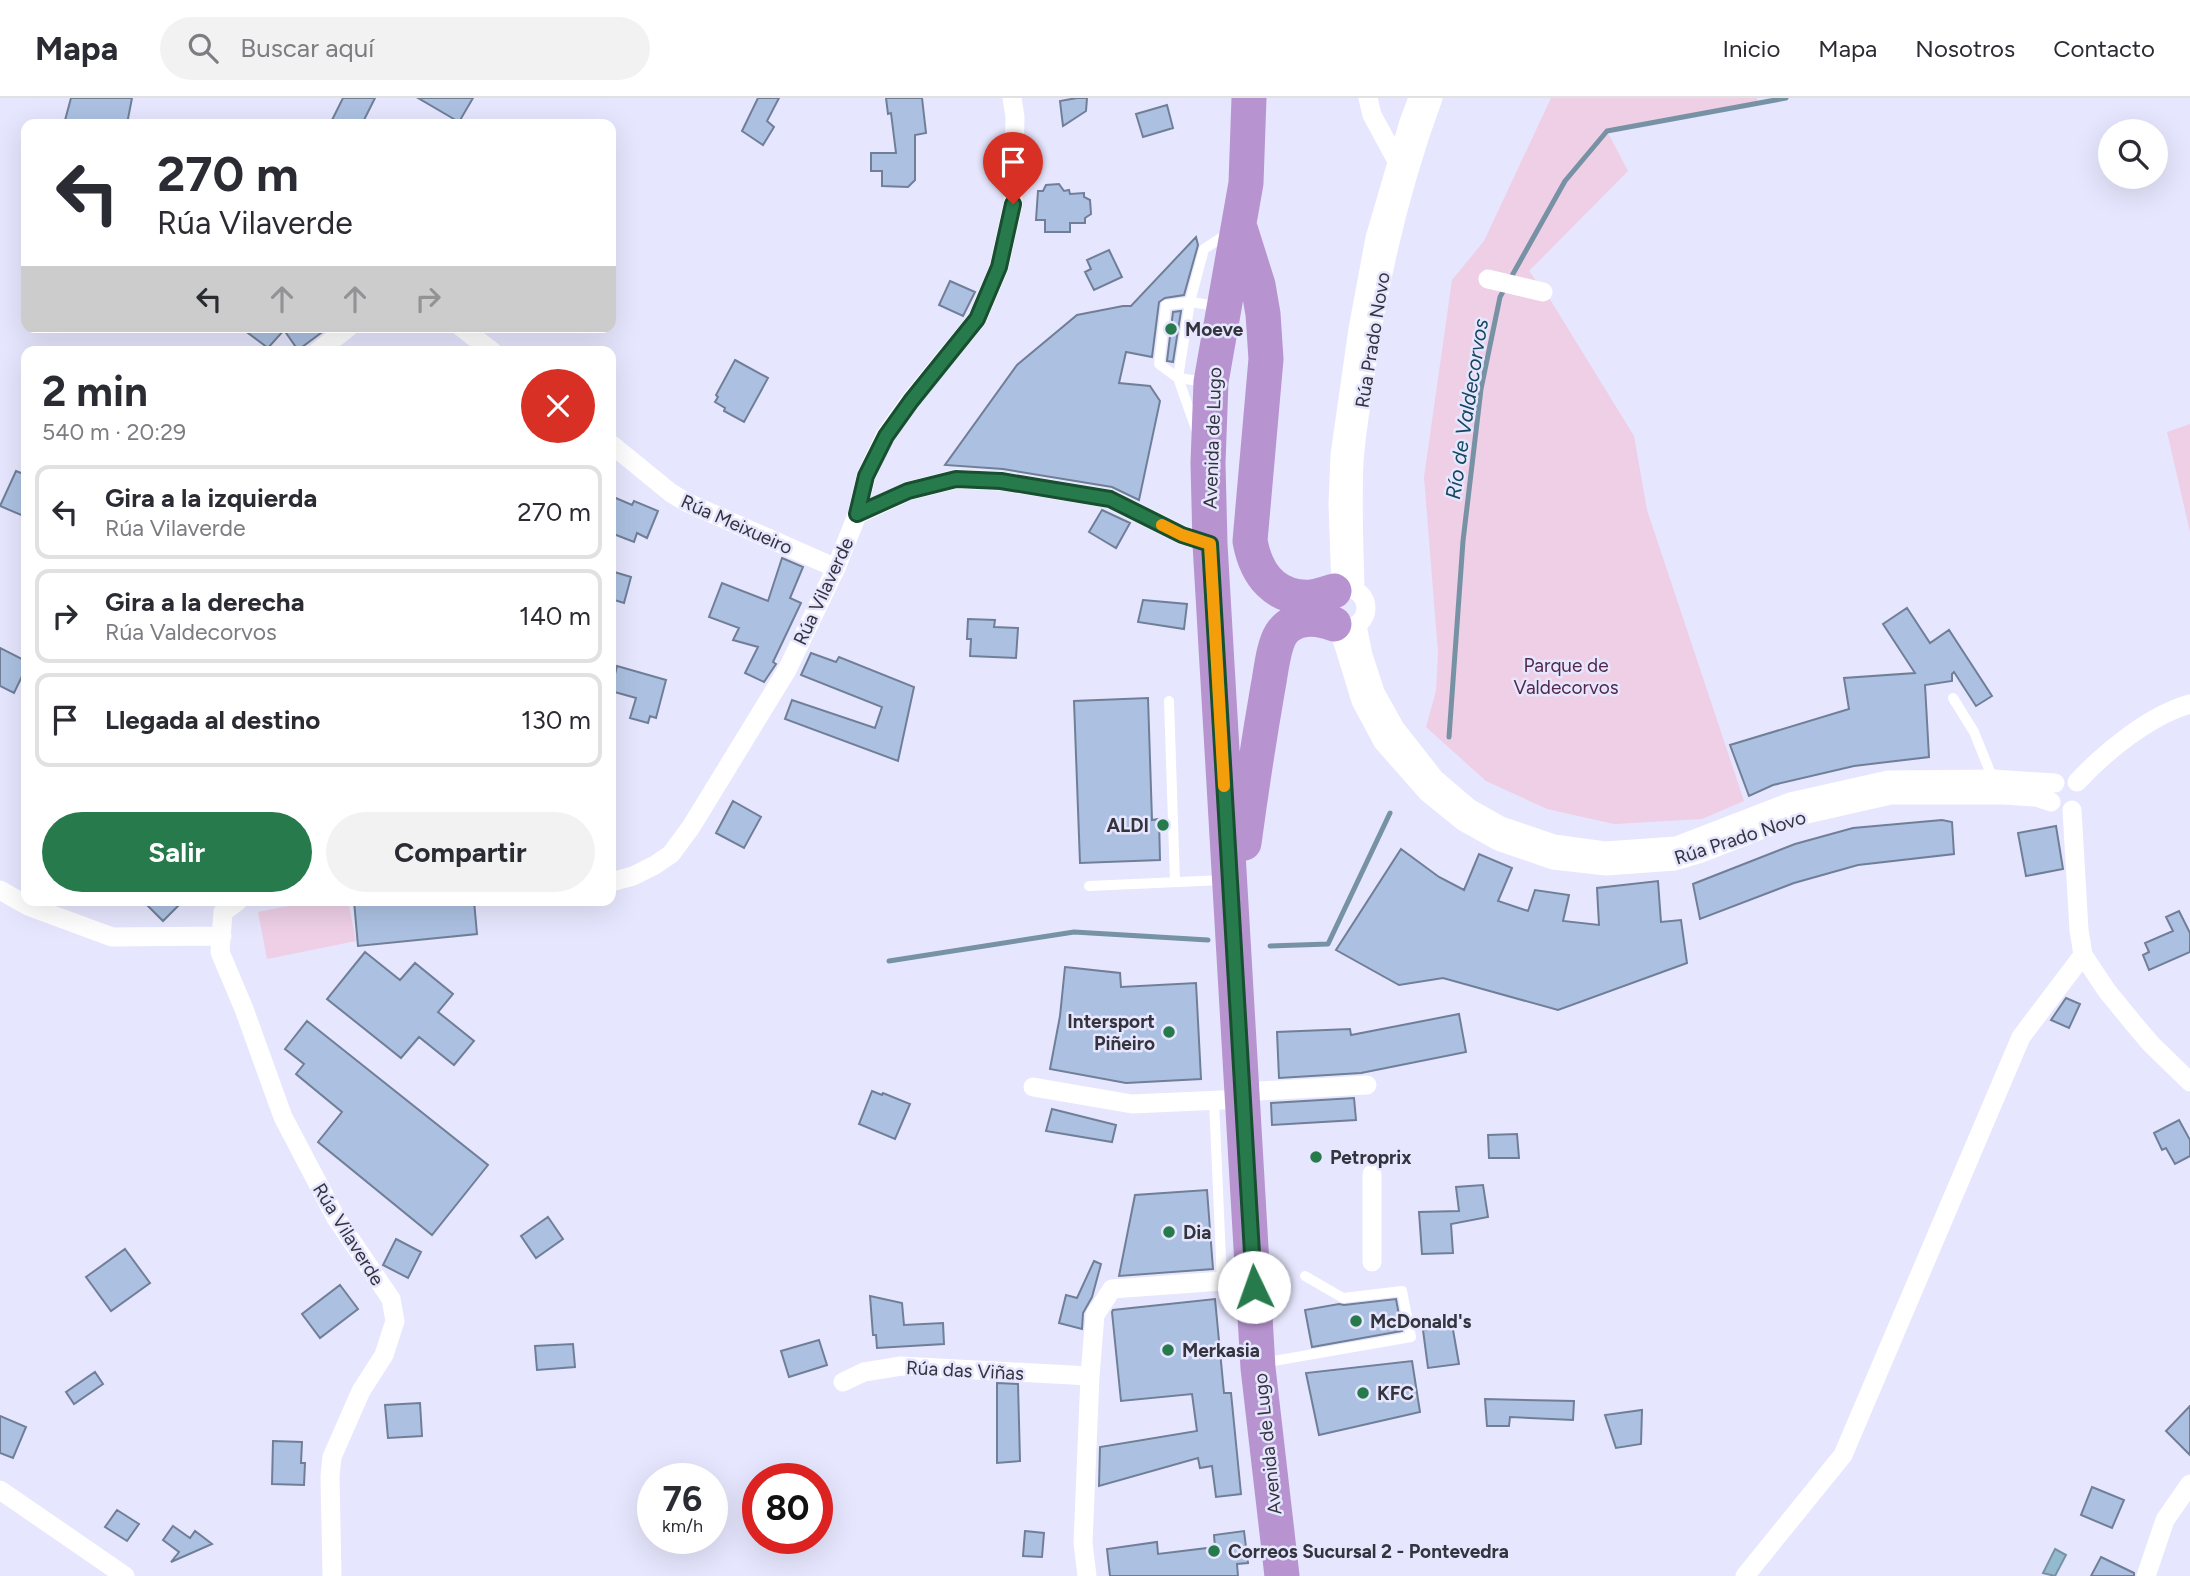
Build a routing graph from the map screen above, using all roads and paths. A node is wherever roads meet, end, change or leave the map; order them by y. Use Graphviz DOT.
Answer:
graph roads {
  1 [pos="1012,98"];
  2 [pos="1249,98"];
  3 [pos="1368,98"];
  4 [pos="1418,98"];
  5 [pos="1433,98"];
  6 [pos="1397,161"];
  7 [pos="1239,225"];
  8 [pos="1488,279"];
  9 [pos="1543,292"];
  10 [pos="1190,302"];
  11 [pos="1224,307"];
  12 [pos="341,333"];
  13 [pos="469,333"];
  14 [pos="325,346"];
  15 [pos="485,346"];
  16 [pos="1195,380"];
  17 [pos="616,448"];
  18 [pos="857,514"];
  19 [pos="1210,544"];
  20 [pos="836,568"];
  21 [pos="1343,607"];
  22 [pos="1953,698"];
  23 [pos="1169,701"];
  24 [pos="2190,704"];
  25 [pos="2077,782"];
  26 [pos="1998,787"];
  27 [pos="2053,792"];
  28 [pos="2072,810"];
  29 [pos="1230,880"];
  30 [pos="616,881"];
  31 [pos="1175,882"];
  32 [pos="1089,886"];
  33 [pos="0,890"];
  34 [pos="21,902"];
  35 [pos="28,906"];
  36 [pos="231,906"];
  37 [pos="1232,922"];
  38 [pos="222,936"];
  39 [pos="2082,955"];
  40 [pos="2190,1082"];
  41 [pos="1367,1085"];
  42 [pos="1033,1087"];
  43 [pos="1233,1097"];
  44 [pos="1372,1174"];
  45 [pos="1372,1262"];
  46 [pos="1305,1276"];
  47 [pos="1238,1284"];
  48 [pos="1258,1364"];
  49 [pos="1090,1376"];
  50 [pos="843,1382"];
  51 [pos="2190,1484"];
  52 [pos="0,1490"];
  53 [pos="125,1576"];
  54 [pos="332,1576"];
  55 [pos="1087,1576"];
  56 [pos="1282,1576"];
  57 [pos="1745,1576"];
  58 [pos="2146,1576"];
  1 -- 18 [label="street"];
  2 -- 7 [label="highway, Avenida de Lugo"];
  3 -- 6 [label="street"];
  4 -- 6 [label="street, Rúa Prado Novo"];
  5 -- 21 [label="street, Rúa Prado Novo"];
  6 -- 21 [label="street, Rúa Prado Novo"];
  7 -- 10 [label="lane"];
  7 -- 11 [label="highway, Avenida de Lugo"];
  7 -- 21 [label="highway"];
  8 -- 9 [label="street"];
  10 -- 11 [label="lane"];
  10 -- 16 [label="lane"];
  10 -- 16 [label="lane"];
  11 -- 16 [label="highway, Avenida de Lugo"];
  12 -- 14 [label="street"];
  13 -- 15 [label="street"];
  16 -- 19 [label="highway, Avenida de Lugo"];
  17 -- 20 [label="street, Rúa Meixueiro"];
  18 -- 19 [label="street, Rúa Vilaverde"];
  18 -- 20 [label="street, Rúa Vilaverde"];
  19 -- 29 [label="highway, Avenida de Lugo"];
  20 -- 30 [label="street, Rúa Vilaverde"];
  21 -- 26 [label="street, Rúa Prado Novo"];
  21 -- 37 [label="highway"];
  22 -- 26 [label="lane"];
  23 -- 31 [label="lane"];
  24 -- 25 [label="street"];
  25 -- 27 [label="street"];
  25 -- 28 [label="street"];
  26 -- 27 [label="street, Rúa Prado Novo"];
  27 -- 28 [label="street"];
  28 -- 39 [label="street"];
  29 -- 31 [label="lane"];
  29 -- 37 [label="highway, Avenida de Lugo"];
  31 -- 32 [label="lane"];
  33 -- 34 [label="street"];
  35 -- 38 [label="street"];
  36 -- 38 [label="street, Rúa Vilaverde"];
  37 -- 43 [label="highway, Avenida de Lugo"];
  38 -- 54 [label="street, Rúa Vilaverde"];
  39 -- 40 [label="street"];
  39 -- 57 [label="street"];
  41 -- 43 [label="street"];
  42 -- 43 [label="street"];
  43 -- 47 [label="highway, Avenida de Lugo"];
  44 -- 45 [label="street"];
  46 -- 48 [label="lane"];
  47 -- 48 [label="highway, Avenida de Lugo"];
  47 -- 49 [label="street"];
  48 -- 56 [label="highway, Avenida de Lugo"];
  49 -- 50 [label="street, Rúa das Viñas"];
  49 -- 55 [label="street"];
  51 -- 58 [label="street"];
  52 -- 53 [label="street"];
}
